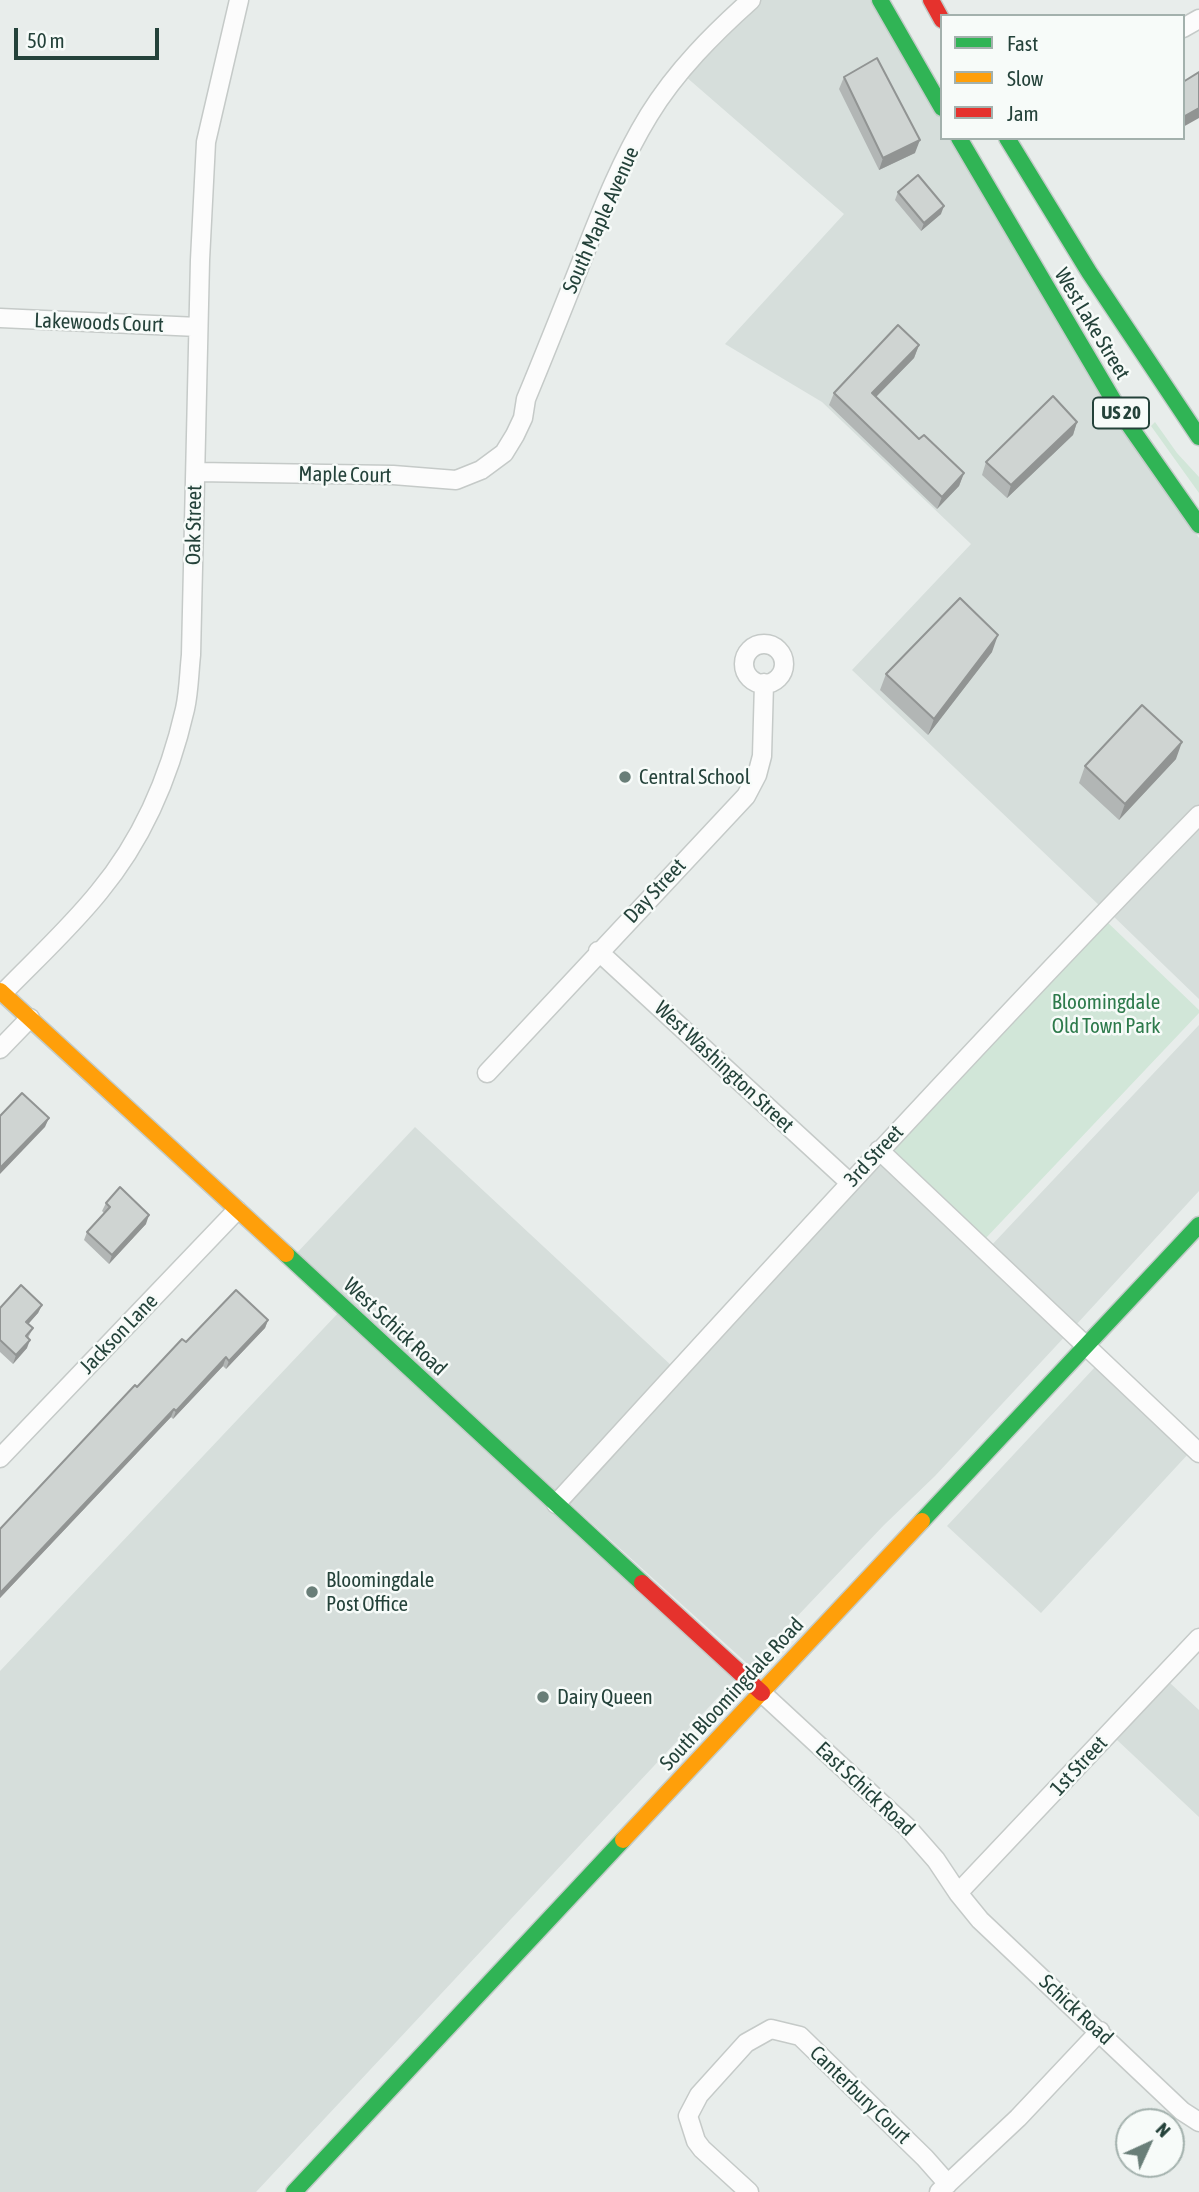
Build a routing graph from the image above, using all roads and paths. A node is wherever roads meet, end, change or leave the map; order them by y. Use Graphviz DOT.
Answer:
graph roads {
  1 [pos="239,0"];
  2 [pos="751,0"];
  3 [pos="880,0"];
  4 [pos="931,0"];
  5 [pos="940,16"];
  6 [pos="940,105"];
  7 [pos="964,140"];
  8 [pos="1008,140"];
  9 [pos="0,318"];
  10 [pos="198,327"];
  11 [pos="1199,437"];
  12 [pos="491,463"];
  13 [pos="196,472"];
  14 [pos="1199,525"];
  15 [pos="764,683"];
  16 [pos="1199,815"];
  17 [pos="598,951"];
  18 [pos="1,992"];
  19 [pos="30,1018"];
  20 [pos="0,1049"];
  21 [pos="487,1073"];
  22 [pos="879,1150"];
  23 [pos="849,1182"];
  24 [pos="237,1210"];
  25 [pos="1199,1225"];
  26 [pos="1087,1345"];
  27 [pos="1199,1453"];
  28 [pos="0,1458"];
  29 [pos="556,1504"];
  30 [pos="1199,1638"];
  31 [pos="762,1693"];
  32 [pos="958,1893"];
  33 [pos="1100,2031"];
  34 [pos="1199,2122"];
  35 [pos="944,2188"];
  36 [pos="294,2192"];
  37 [pos="749,2192"];
  1 -- 10 [label="street, Oak Street"];
  2 -- 12 [label="street, South Maple Avenue"];
  3 -- 6 [label="main road"];
  4 -- 5 [label="main road"];
  7 -- 14 [label="main road, West Lake Street / US 20"];
  8 -- 11 [label="main road, West Lake Street / US 20"];
  9 -- 10 [label="street, Lakewoods Court"];
  10 -- 13 [label="street, Oak Street"];
  12 -- 13 [label="street, Maple Court"];
  13 -- 18 [label="street, Oak Street"];
  15 -- 17 [label="street, Day Street"];
  16 -- 22 [label="street, 3rd Street"];
  17 -- 21 [label="street, Day Street"];
  17 -- 23 [label="street, West Washington Street"];
  18 -- 19 [label="main road, West Schick Road"];
  19 -- 20 [label="street"];
  19 -- 24 [label="main road, West Schick Road"];
  22 -- 23 [label="street, 3rd Street"];
  22 -- 26 [label="street"];
  23 -- 29 [label="street, 3rd Street"];
  24 -- 28 [label="street, Jackson Lane"];
  24 -- 29 [label="main road, West Schick Road"];
  25 -- 26 [label="main road, South Bloomingdale Road"];
  26 -- 27 [label="street"];
  26 -- 31 [label="main road, South Bloomingdale Road"];
  29 -- 31 [label="main road, West Schick Road"];
  30 -- 32 [label="street, 1st Street"];
  31 -- 32 [label="street, East Schick Road"];
  31 -- 36 [label="main road, South Bloomingdale Road"];
  32 -- 33 [label="street, Schick Road"];
  33 -- 34 [label="street, Schick Road"];
  33 -- 35 [label="street, Canterbury Court"];
  35 -- 37 [label="street, Canterbury Court"];
}
